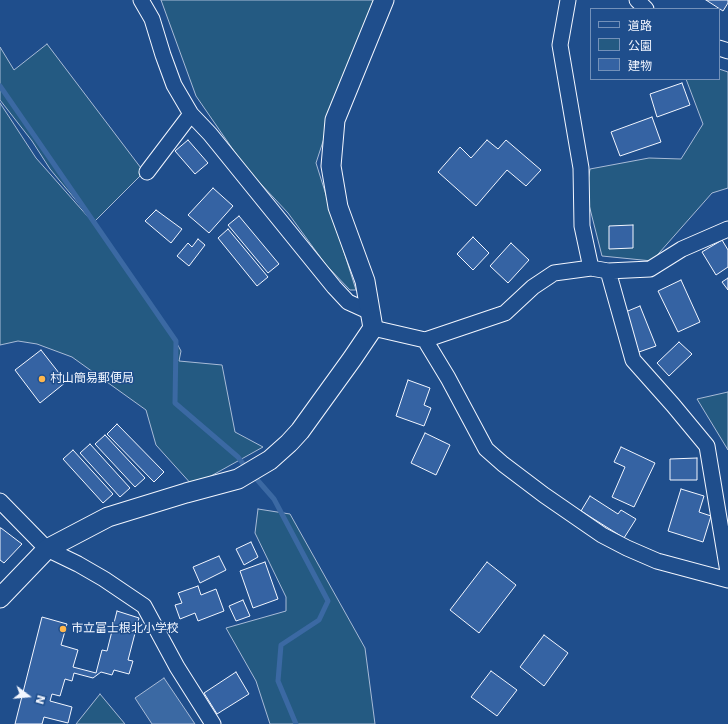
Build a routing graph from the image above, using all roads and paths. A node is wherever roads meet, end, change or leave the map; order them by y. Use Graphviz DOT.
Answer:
graph roads {
  1 [pos="140,0"];
  2 [pos="384,0"];
  3 [pos="568,0"];
  4 [pos="637,0"];
  5 [pos="645,8"];
  6 [pos="191,114"];
  7 [pos="147,172"];
  8 [pos="728,229"];
  9 [pos="591,268"];
  10 [pos="608,271"];
  11 [pos="372,320"];
  12 [pos="425,340"];
  13 [pos="0,501"];
  14 [pos="47,549"];
  15 [pos="728,572"];
  16 [pos="728,580"];
  17 [pos="0,598"];
  18 [pos="213,724"];
  1 -- 6 [label="street"];
  2 -- 11 [label="street"];
  3 -- 9 [label="street"];
  4 -- 5 [label="street"];
  6 -- 7 [label="street"];
  6 -- 11 [label="street"];
  8 -- 10 [label="street"];
  9 -- 10 [label="street"];
  9 -- 12 [label="street"];
  10 -- 15 [label="street"];
  11 -- 12 [label="street"];
  11 -- 14 [label="street"];
  12 -- 16 [label="street"];
  13 -- 14 [label="street"];
  14 -- 17 [label="street"];
  14 -- 18 [label="street"];
}
